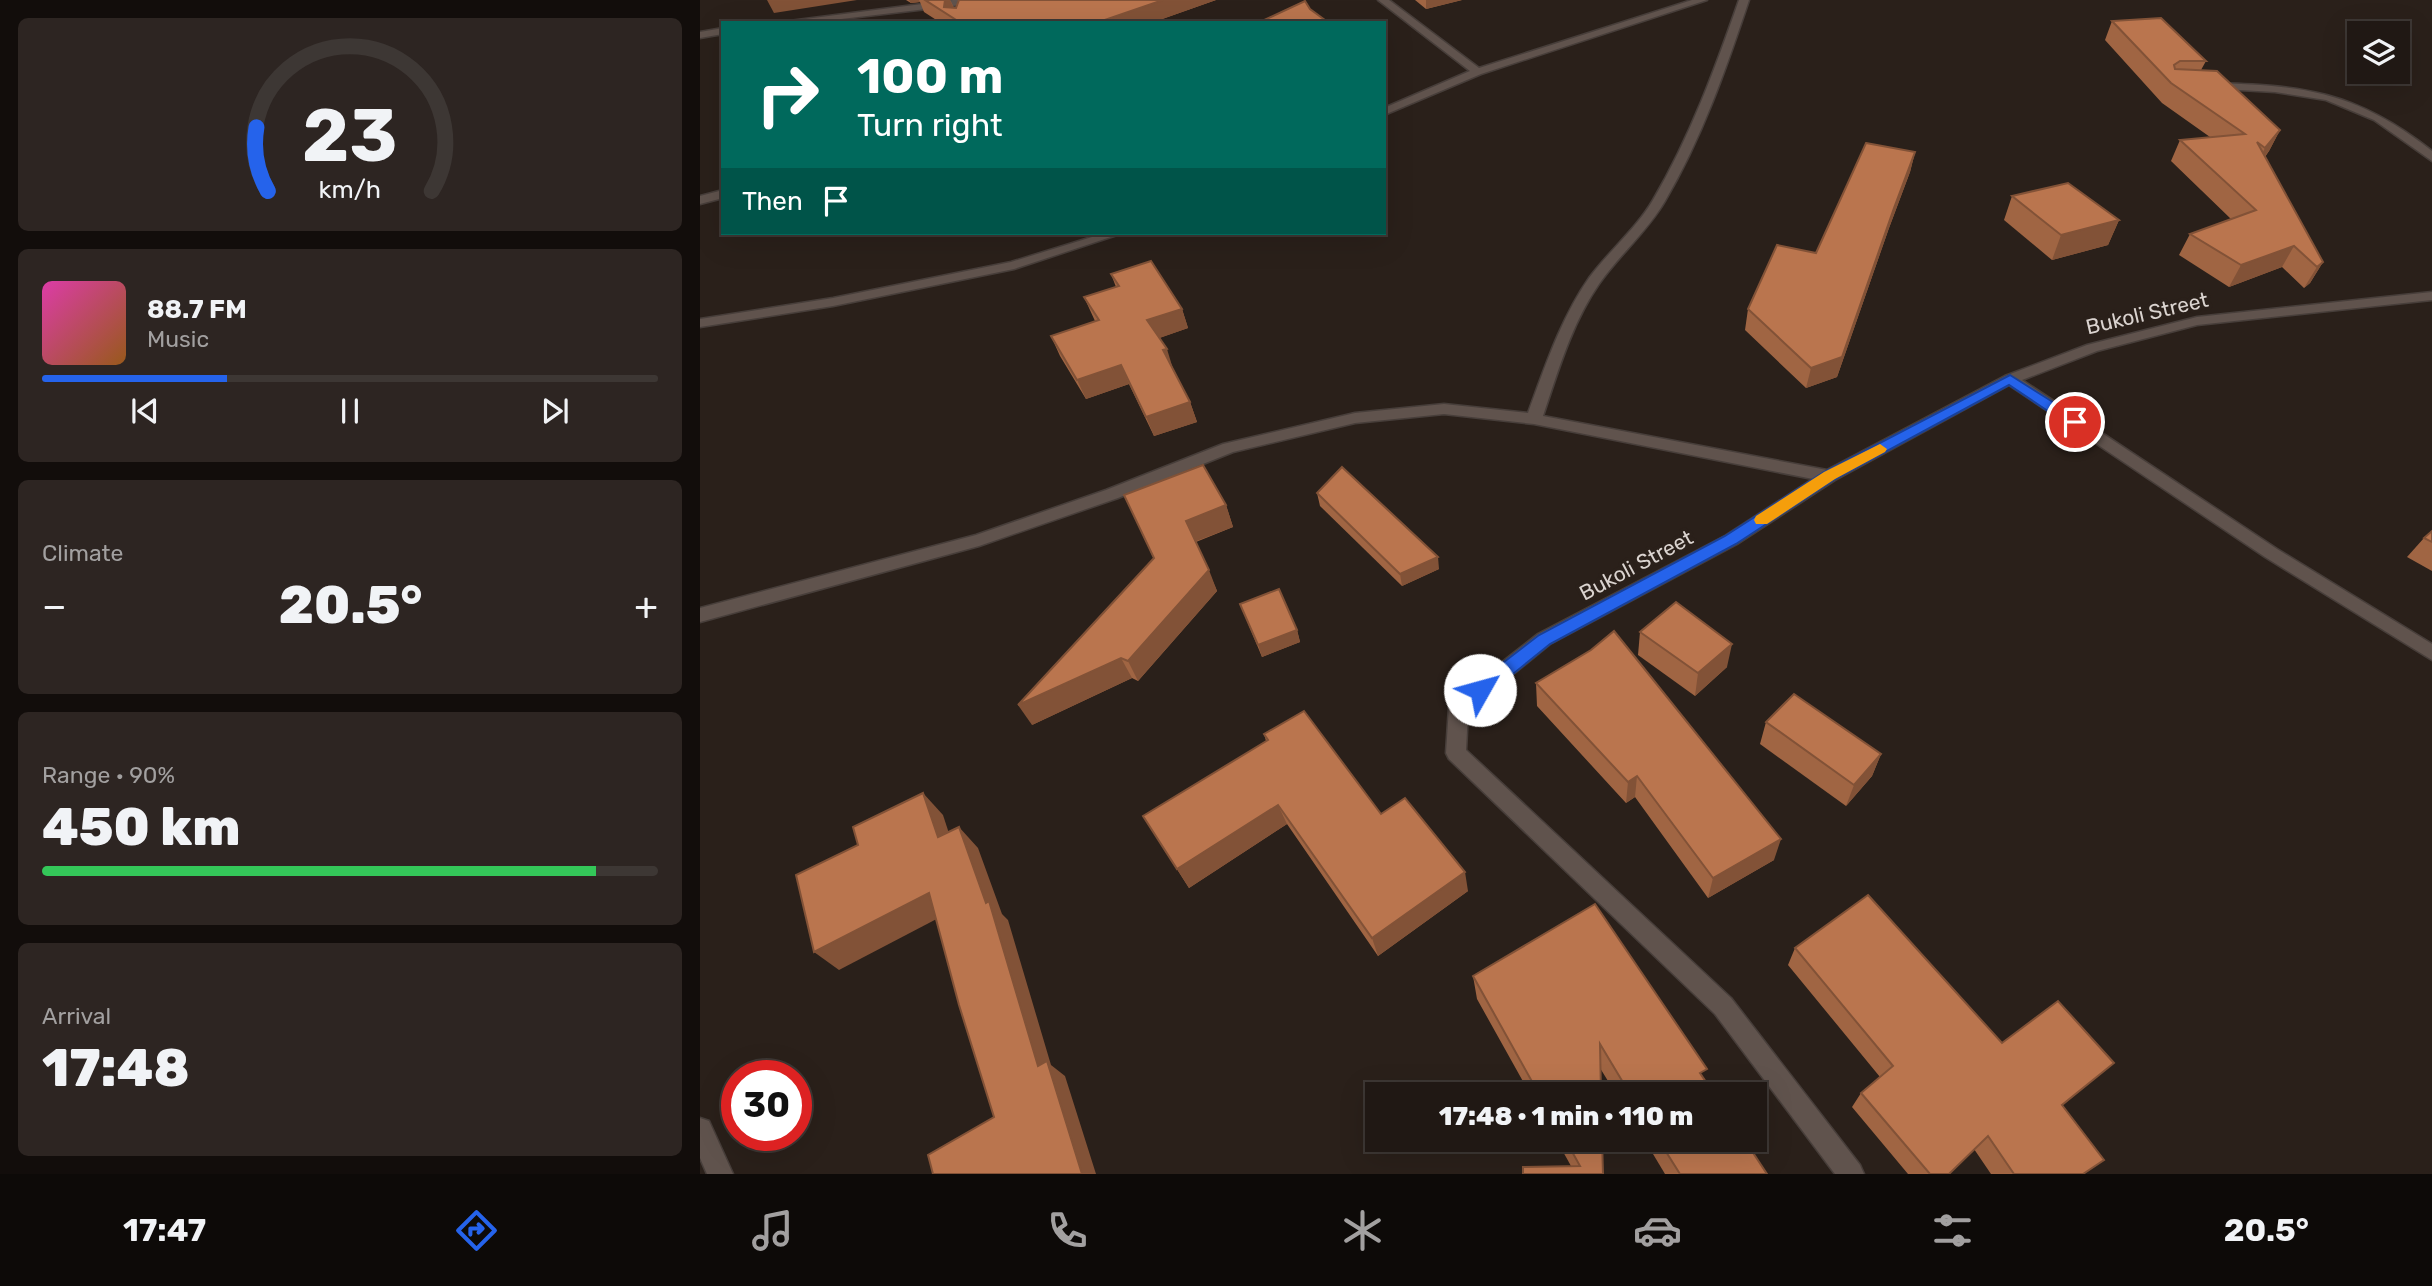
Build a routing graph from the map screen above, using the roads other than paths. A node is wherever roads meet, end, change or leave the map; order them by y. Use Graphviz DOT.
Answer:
graph roads {
  1 [pos="978,0"];
  2 [pos="1383,0"];
  3 [pos="1702,0"];
  4 [pos="1744,0"];
  5 [pos="961,7"];
  6 [pos="802,21"];
  7 [pos="721,31"];
  8 [pos="700,35"];
  9 [pos="1477,72"];
  10 [pos="2198,86"];
  11 [pos="1387,108"];
  12 [pos="2432,157"];
  13 [pos="721,195"];
  14 [pos="700,200"];
  15 [pos="1111,235"];
  16 [pos="2432,296"];
  17 [pos="700,323"];
  18 [pos="2010,379"];
  19 [pos="1534,419"];
  20 [pos="1829,476"];
  21 [pos="700,615"];
  22 [pos="2432,653"];
  23 [pos="700,1130"];
  24 [pos="720,1174"];
  25 [pos="1850,1174"];
  1 -- 5 [label="street"];
  2 -- 9 [label="street"];
  3 -- 9 [label="street"];
  4 -- 19 [label="street"];
  5 -- 6 [label="street"];
  7 -- 8 [label="street"];
  9 -- 11 [label="street"];
  10 -- 12 [label="street"];
  13 -- 14 [label="street"];
  15 -- 17 [label="street"];
  16 -- 18 [label="street, Bukoli Street"];
  18 -- 20 [label="street, Bukoli Street"];
  18 -- 22 [label="street"];
  19 -- 20 [label="street"];
  19 -- 21 [label="street"];
  20 -- 25 [label="street, Bukoli Street"];
  23 -- 24 [label="street"];
}
